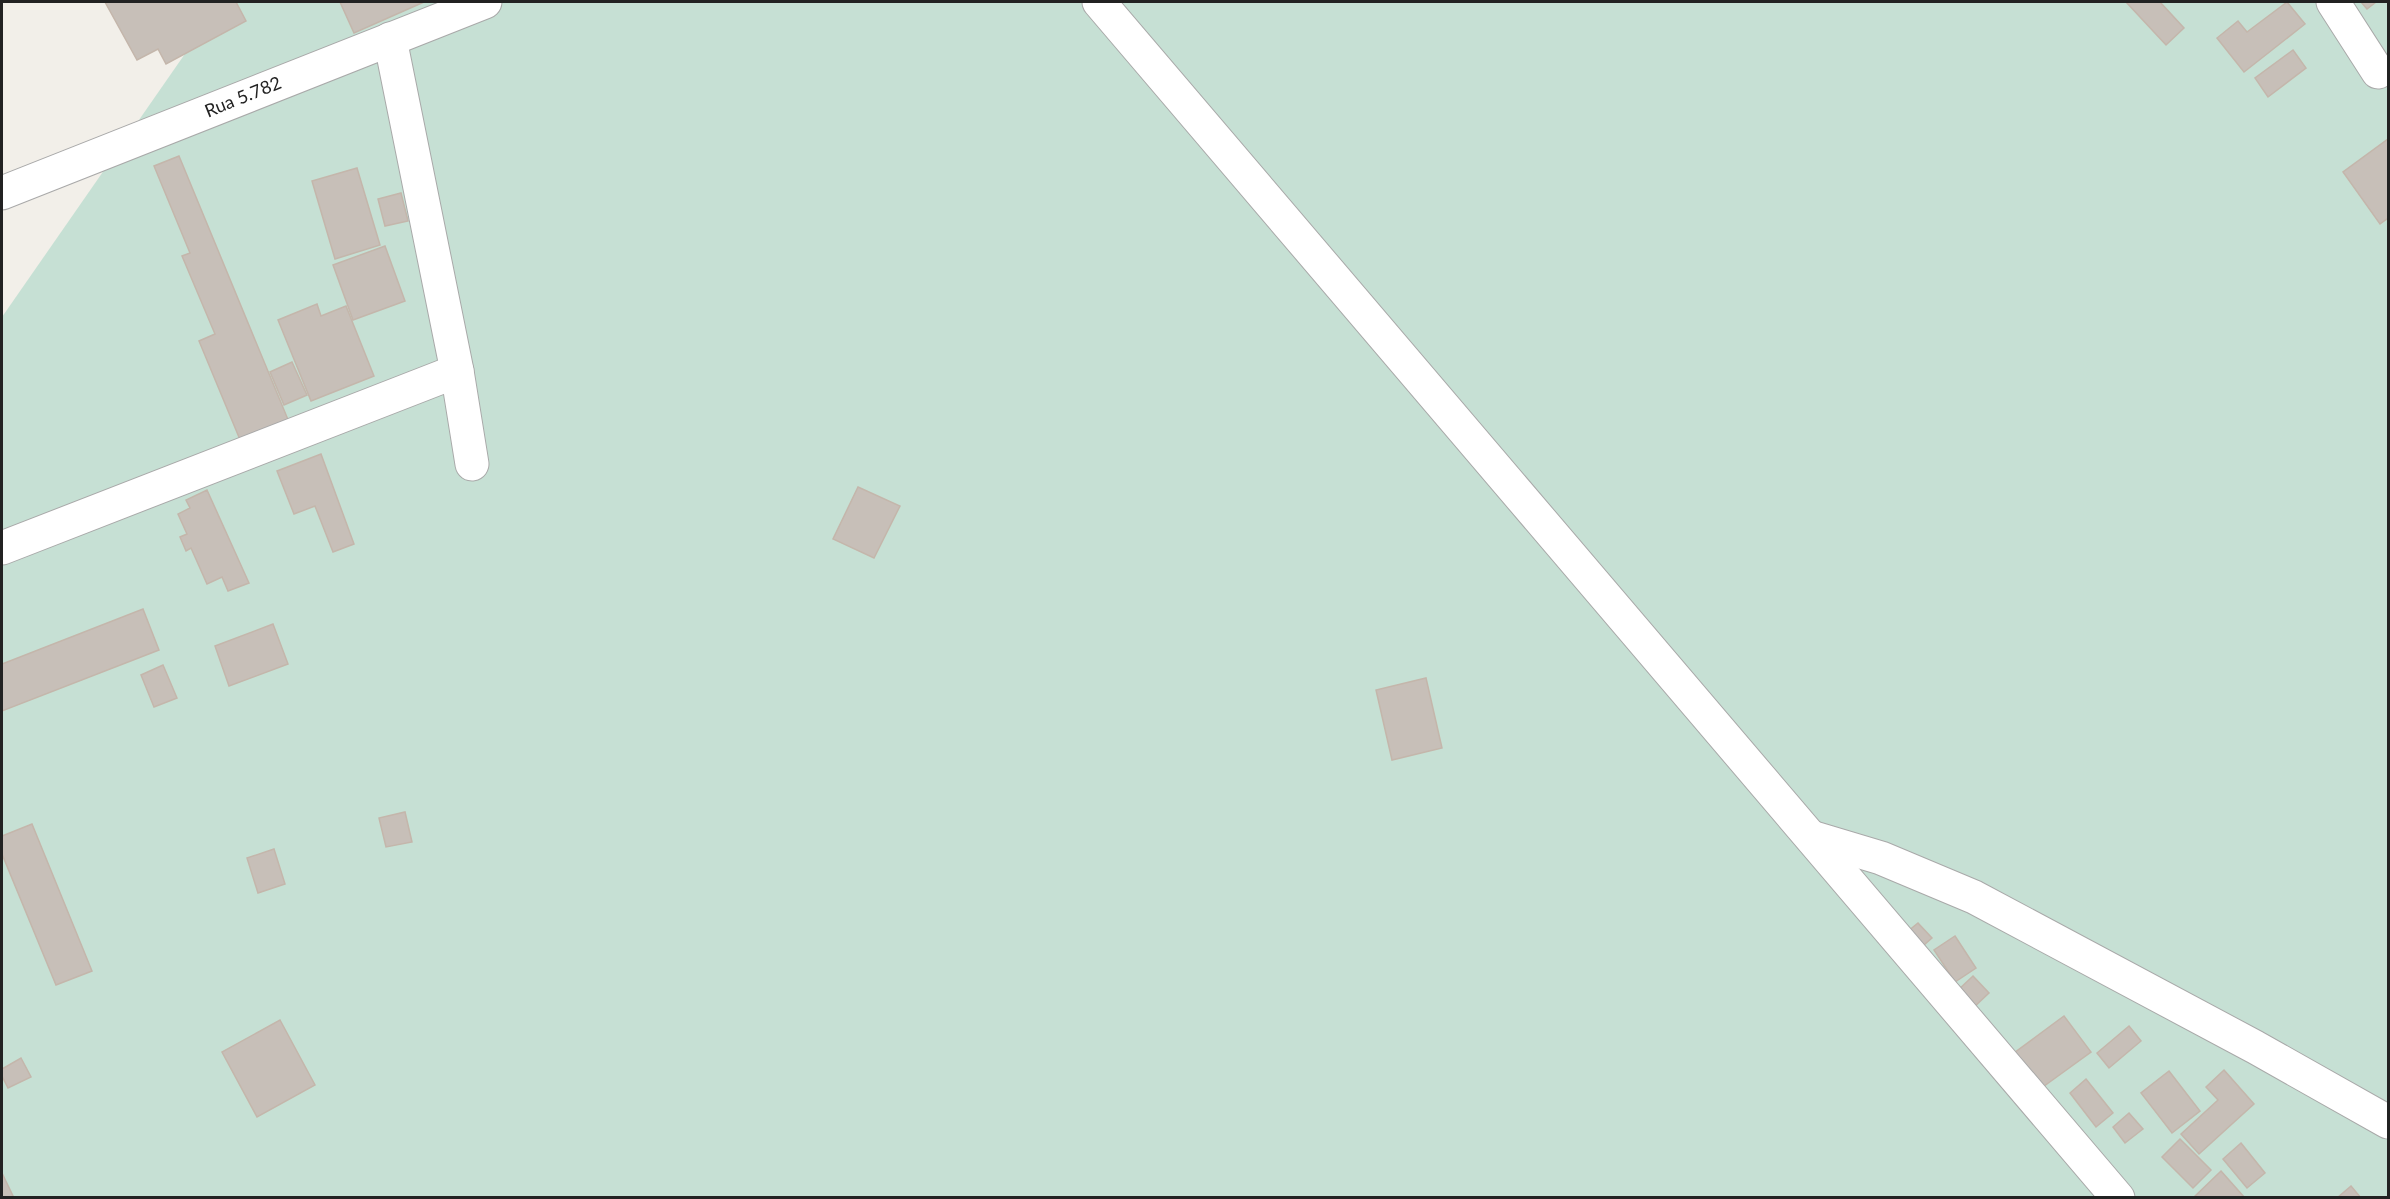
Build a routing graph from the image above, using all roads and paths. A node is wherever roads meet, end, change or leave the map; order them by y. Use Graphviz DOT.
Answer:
graph roads {
  1 [pos="485,2"];
  2 [pos="1099,2"];
  3 [pos="2333,2"];
  4 [pos="390,39"];
  5 [pos="2378,72"];
  6 [pos="2,193"];
  7 [pos="457,371"];
  8 [pos="472,464"];
  9 [pos="2,548"];
  10 [pos="1810,837"];
  11 [pos="2388,1122"];
  12 [pos="2118,1197"];
  1 -- 4 [label="street, Rua 5.782"];
  2 -- 10 [label="street"];
  3 -- 5 [label="street"];
  4 -- 6 [label="street, Rua 5.782"];
  4 -- 7 [label="street"];
  7 -- 8 [label="street"];
  7 -- 9 [label="street"];
  10 -- 11 [label="street"];
  10 -- 12 [label="street"];
}
